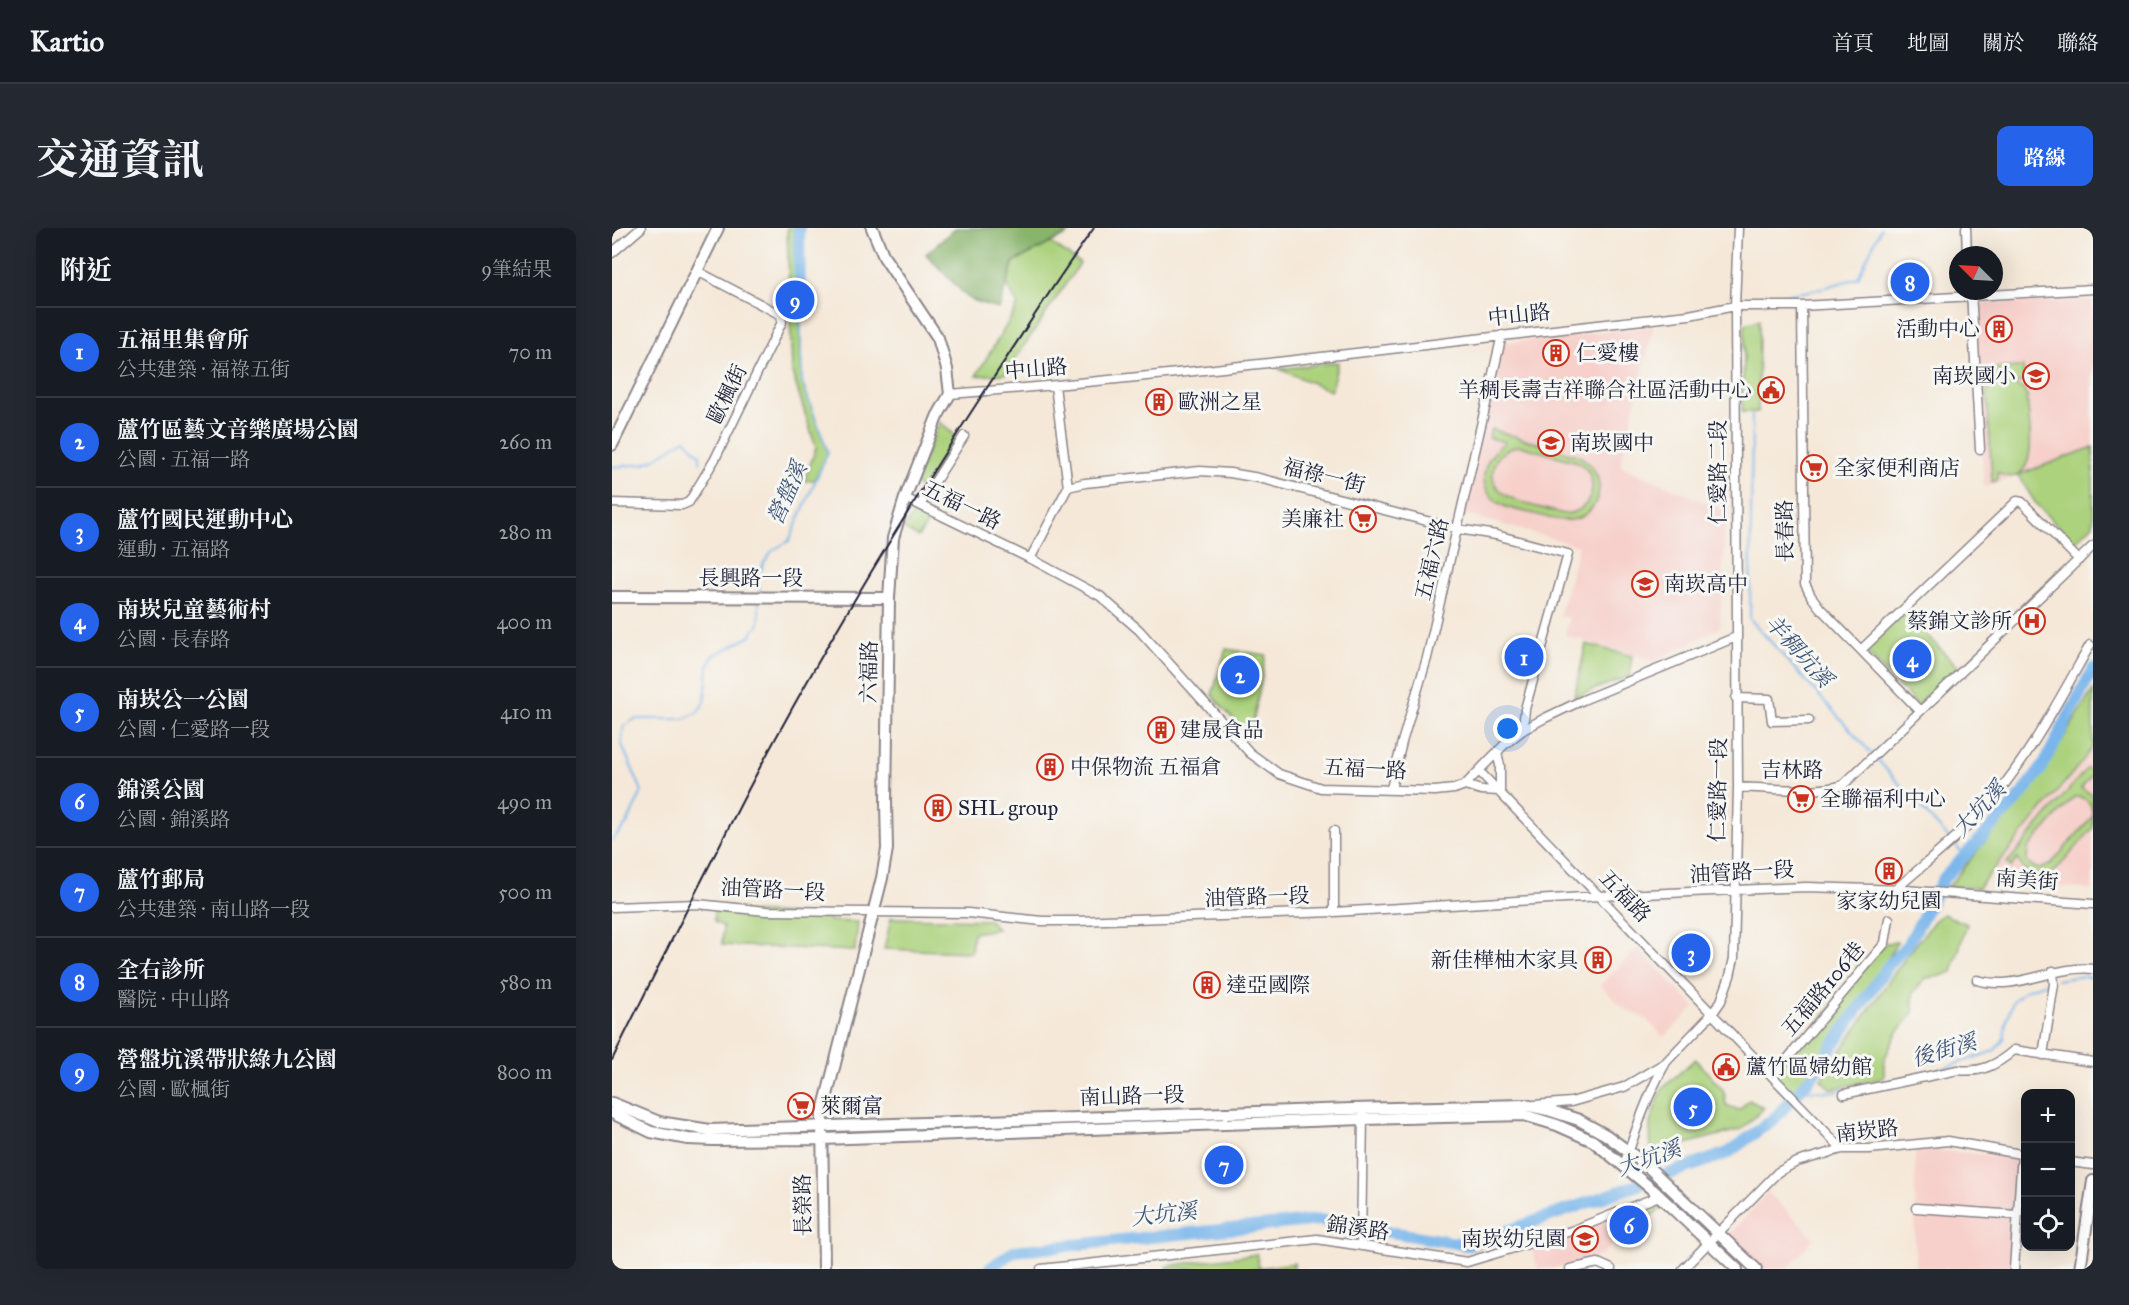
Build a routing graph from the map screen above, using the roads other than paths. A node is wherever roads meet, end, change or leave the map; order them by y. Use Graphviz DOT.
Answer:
graph roads {
  1 [pos="641,228"];
  2 [pos="718,228"];
  3 [pos="872,228"];
  4 [pos="1738,228"];
  5 [pos="1966,228"];
  6 [pos="1967,246"];
  7 [pos="612,253"];
  8 [pos="697,271"];
  9 [pos="2093,289"];
  10 [pos="2003,292"];
  11 [pos="1949,295"];
  12 [pos="1971,300"];
  13 [pos="1735,306"];
  14 [pos="1802,306"];
  15 [pos="1502,335"];
  16 [pos="1055,386"];
  17 [pos="950,393"];
  18 [pos="964,436"];
  19 [pos="612,445"];
  20 [pos="1980,449"];
  21 [pos="1068,487"];
  22 [pos="905,498"];
  23 [pos="612,503"];
  24 [pos="920,505"];
  25 [pos="1458,529"];
  26 [pos="2093,546"];
  27 [pos="1030,559"];
  28 [pos="2079,560"];
  29 [pos="612,597"];
  30 [pos="890,598"];
  31 [pos="1736,637"];
  32 [pos="2090,645"];
  33 [pos="1861,650"];
  34 [pos="1736,698"];
  35 [pos="1920,711"];
  36 [pos="1809,720"];
  37 [pos="1523,730"];
  38 [pos="1497,753"];
  39 [pos="1479,771"];
  40 [pos="1465,785"];
  41 [pos="1738,787"];
  42 [pos="1391,789"];
  43 [pos="1500,792"];
  44 [pos="1334,831"];
  45 [pos="1900,889"];
  46 [pos="1734,892"];
  47 [pos="1958,893"];
  48 [pos="1600,896"];
  49 [pos="2093,904"];
  50 [pos="612,907"];
  51 [pos="873,912"];
  52 [pos="1334,912"];
  53 [pos="1889,919"];
  54 [pos="2093,969"];
  55 [pos="2054,973"];
  56 [pos="1977,980"];
  57 [pos="1712,1014"];
  58 [pos="2043,1055"];
  59 [pos="2093,1062"];
  60 [pos="1665,1063"];
  61 [pos="1773,1076"];
  62 [pos="1844,1094"];
  63 [pos="612,1103"];
  64 [pos="1525,1105"];
  65 [pos="612,1113"];
  66 [pos="1364,1114"];
  67 [pos="1201,1119"];
  68 [pos="822,1125"];
  69 [pos="822,1139"];
  70 [pos="1842,1149"];
  71 [pos="1629,1152"];
  72 [pos="2021,1154"];
  73 [pos="2075,1163"];
  74 [pos="1624,1165"];
  75 [pos="2093,1165"];
  76 [pos="2021,1181"];
  77 [pos="2093,1181"];
  78 [pos="1656,1193"];
  79 [pos="1916,1208"];
  80 [pos="2017,1215"];
  81 [pos="1714,1238"];
  82 [pos="1361,1246"];
  83 [pos="824,1269"];
  84 [pos="1041,1269"];
  85 [pos="1570,1269"];
  86 [pos="1611,1269"];
  87 [pos="1683,1269"];
  88 [pos="1737,1269"];
  89 [pos="1756,1269"];
  90 [pos="2014,1269"];
  91 [pos="2080,1269"];
  1 -- 7 [label="street"];
  2 -- 8 [label="street"];
  3 -- 17 [label="street"];
  4 -- 13 [label="street, 仁愛路二段"];
  5 -- 6 [label="street"];
  8 -- 19 [label="street"];
  8 -- 23 [label="street, 歐楓街"];
  9 -- 10 [label="street, 中山路"];
  11 -- 14 [label="street, 中山路"];
  12 -- 20 [label="street"];
  13 -- 14 [label="street, 中山路"];
  13 -- 15 [label="street, 中山路"];
  13 -- 31 [label="street, 仁愛路二段"];
  14 -- 33 [label="street, 長春路"];
  15 -- 16 [label="street, 中山路"];
  15 -- 25 [label="street, 五福六路"];
  16 -- 17 [label="street, 中山路"];
  16 -- 21 [label="street"];
  17 -- 22 [label="street, 六福路"];
  18 -- 24 [label="street"];
  21 -- 25 [label="street, 福祿一街"];
  21 -- 27 [label="street"];
  22 -- 24 [label="street, 五福一路"];
  22 -- 30 [label="street, 六福路"];
  24 -- 27 [label="street, 五福一路"];
  25 -- 37 [label="street, 福祿一街"];
  25 -- 42 [label="street, 五福六路"];
  26 -- 28 [label="street"];
  27 -- 42 [label="street, 五福一路"];
  28 -- 33 [label="street"];
  28 -- 35 [label="street"];
  29 -- 30 [label="street, 長興路一段"];
  30 -- 51 [label="street, 六福路"];
  31 -- 34 [label="street, 仁愛路一段"];
  31 -- 37 [label="street"];
  32 -- 45 [label="street"];
  33 -- 35 [label="street, 長春路"];
  34 -- 36 [label="street"];
  34 -- 41 [label="street, 仁愛路一段"];
  35 -- 41 [label="street, 吉林路"];
  37 -- 38 [label="street"];
  38 -- 39 [label="street"];
  38 -- 43 [label="street"];
  39 -- 40 [label="street"];
  39 -- 43 [label="street, 五福路"];
  40 -- 42 [label="street, 五福一路"];
  40 -- 43 [label="street"];
  41 -- 46 [label="street, 仁愛路一段"];
  43 -- 48 [label="street, 五福路"];
  44 -- 52 [label="street"];
  45 -- 46 [label="street, 油管路一段"];
  45 -- 47 [label="street, 油管路一段"];
  46 -- 48 [label="street, 油管路一段"];
  46 -- 57 [label="street, 仁愛路一段"];
  47 -- 49 [label="street, 南美街"];
  48 -- 52 [label="street, 油管路一段"];
  48 -- 57 [label="street, 五福路"];
  50 -- 51 [label="street, 油管路一段"];
  51 -- 52 [label="street, 油管路一段"];
  51 -- 68 [label="street, 六福路"];
  53 -- 61 [label="street, 五福路106巷"];
  54 -- 55 [label="street"];
  55 -- 56 [label="street"];
  55 -- 58 [label="street"];
  57 -- 60 [label="street, 仁愛路一段"];
  57 -- 61 [label="street, 五福路"];
  58 -- 59 [label="street"];
  58 -- 62 [label="street"];
  60 -- 64 [label="street, 仁愛路一段"];
  60 -- 71 [label="street, 仁愛路一段"];
  61 -- 70 [label="street, 五福路"];
  63 -- 68 [label="street, 南山路一段"];
  64 -- 66 [label="street, 南山路一段"];
  64 -- 71 [label="street, 南山路一段"];
  65 -- 69 [label="street, 南山路一段"];
  66 -- 67 [label="street, 南山路一段"];
  66 -- 74 [label="street, 南山路一段"];
  66 -- 82 [label="street"];
  67 -- 68 [label="street, 南山路一段"];
  67 -- 69 [label="street, 南山路一段"];
  68 -- 69 [label="street, 六福路"];
  69 -- 83 [label="street, 長榮路"];
  70 -- 72 [label="street, 南崁路"];
  70 -- 81 [label="street, 南崁路"];
  71 -- 74 [label="street, 仁愛路一段"];
  71 -- 81 [label="street, 南山路一段"];
  73 -- 75 [label="street"];
  74 -- 78 [label="street, 南山路一段"];
  76 -- 80 [label="street"];
  77 -- 91 [label="street"];
  78 -- 81 [label="street"];
  78 -- 82 [label="street, 錦溪路"];
  79 -- 80 [label="street"];
  80 -- 90 [label="street"];
  81 -- 87 [label="street, 南崁路"];
  81 -- 88 [label="street"];
  81 -- 89 [label="street"];
  82 -- 84 [label="street, 錦溪路"];
  85 -- 86 [label="street"];
}
